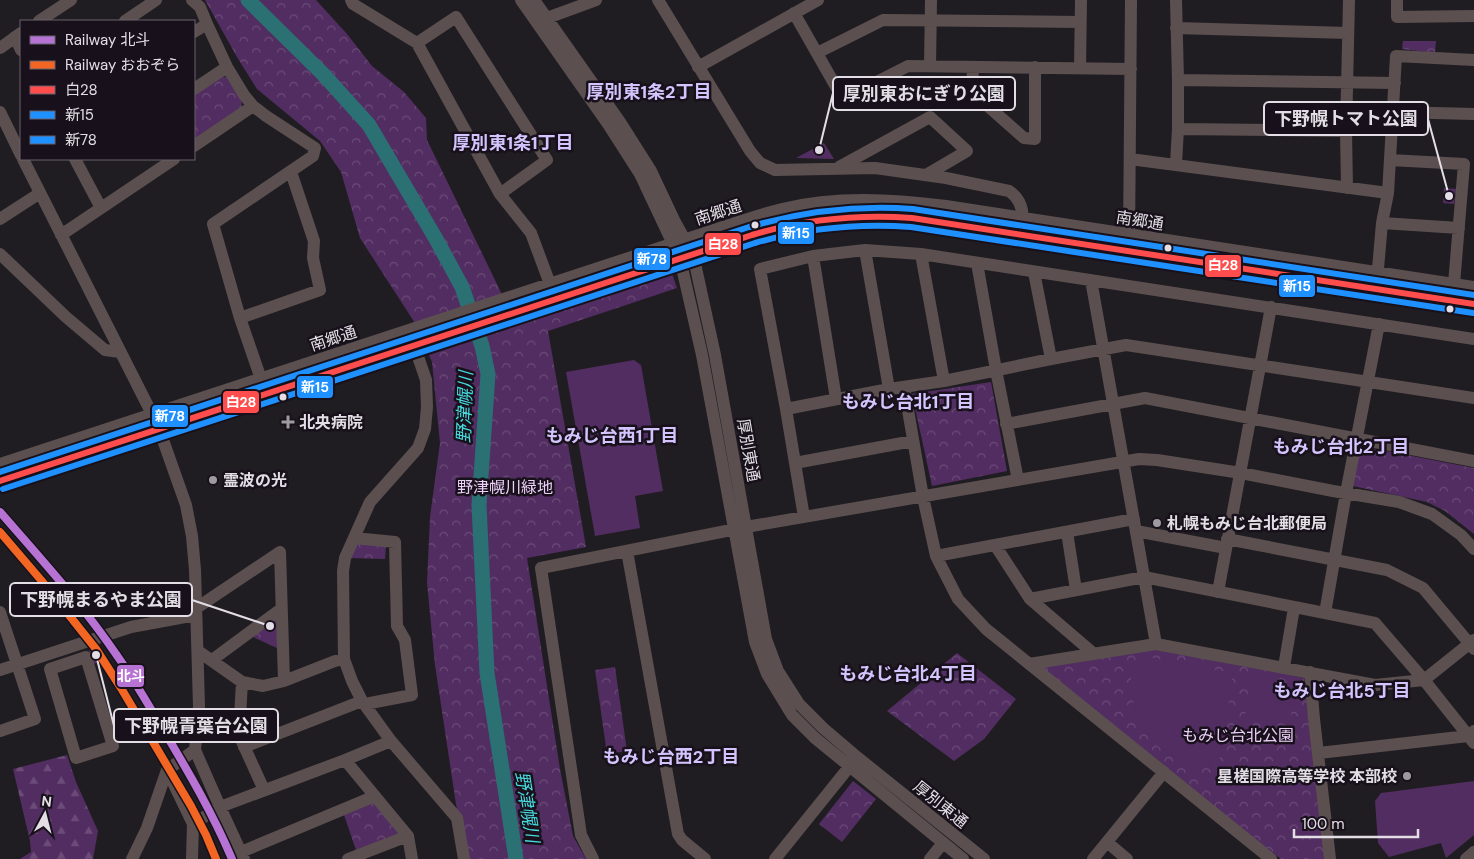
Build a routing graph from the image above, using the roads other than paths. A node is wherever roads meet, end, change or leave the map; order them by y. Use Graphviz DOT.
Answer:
graph roads {
  1 [pos="70,0"];
  2 [pos="156,0"];
  3 [pos="192,0"];
  4 [pos="350,0"];
  5 [pos="521,0"];
  6 [pos="534,0"];
  7 [pos="596,0"];
  8 [pos="658,0"];
  9 [pos="818,0"];
  10 [pos="931,0"];
  11 [pos="1080,0"];
  12 [pos="1132,0"];
  13 [pos="1176,0"];
  14 [pos="1349,0"];
  15 [pos="1397,0"];
  16 [pos="794,13"];
  17 [pos="1474,16"];
  18 [pos="547,18"];
  19 [pos="40,20"];
  20 [pos="126,20"];
  21 [pos="930,20"];
  22 [pos="1080,22"];
  23 [pos="206,24"];
  24 [pos="1176,28"];
  25 [pos="195,31"];
  26 [pos="1348,33"];
  27 [pos="18,35"];
  28 [pos="418,43"];
  29 [pos="0,48"];
  30 [pos="817,53"];
  31 [pos="1474,60"];
  32 [pos="227,66"];
  33 [pos="930,66"];
  34 [pos="698,67"];
  35 [pos="973,67"];
  36 [pos="1035,67"];
  37 [pos="1080,68"];
  38 [pos="1130,69"];
  39 [pos="1178,80"];
  40 [pos="1348,82"];
  41 [pos="1395,82"];
  42 [pos="195,88"];
  43 [pos="253,106"];
  44 [pos="0,112"];
  45 [pos="1394,112"];
  46 [pos="1474,114"];
  47 [pos="1178,129"];
  48 [pos="1346,132"];
  49 [pos="195,145"];
  50 [pos="20,153"];
  51 [pos="1130,159"];
  52 [pos="24,160"];
  53 [pos="173,160"];
  54 [pos="1390,160"];
  55 [pos="78,163"];
  56 [pos="1176,164"];
  57 [pos="837,169"];
  58 [pos="291,172"];
  59 [pos="926,175"];
  60 [pos="1347,188"];
  61 [pos="40,193"];
  62 [pos="1388,193"];
  63 [pos="500,194"];
  64 [pos="101,208"];
  65 [pos="1023,218"];
  66 [pos="0,219"];
  67 [pos="1382,223"];
  68 [pos="1459,228"];
  69 [pos="61,235"];
  70 [pos="1021,235"];
  71 [pos="1129,235"];
  72 [pos="679,242"];
  73 [pos="865,250"];
  74 [pos="1128,251"];
  75 [pos="0,254"];
  76 [pos="691,254"];
  77 [pos="921,254"];
  78 [pos="813,256"];
  79 [pos="679,258"];
  80 [pos="977,263"];
  81 [pos="1034,272"];
  82 [pos="1378,273"];
  83 [pos="1091,280"];
  84 [pos="550,284"];
  85 [pos="1454,284"];
  86 [pos="1474,288"];
  87 [pos="1376,289"];
  88 [pos="1474,304"];
  89 [pos="1271,307"];
  90 [pos="240,318"];
  91 [pos="1379,324"];
  92 [pos="409,330"];
  93 [pos="1474,339"];
  94 [pos="415,346"];
  95 [pos="1103,350"];
  96 [pos="120,352"];
  97 [pos="1051,359"];
  98 [pos="1261,366"];
  99 [pos="996,370"];
  100 [pos="261,379"];
  101 [pos="944,380"];
  102 [pos="1368,382"];
  103 [pos="904,387"];
  104 [pos="889,389"];
  105 [pos="1474,398"];
  106 [pos="836,399"];
  107 [pos="1113,404"];
  108 [pos="786,409"];
  109 [pos="152,414"];
  110 [pos="1251,418"];
  111 [pos="1006,424"];
  112 [pos="158,428"];
  113 [pos="1358,438"];
  114 [pos="913,441"];
  115 [pos="1122,461"];
  116 [pos="1474,461"];
  117 [pos="795,463"];
  118 [pos="0,464"];
  119 [pos="1241,473"];
  120 [pos="1018,480"];
  121 [pos="0,481"];
  122 [pos="1346,493"];
  123 [pos="923,497"];
  124 [pos="804,518"];
  125 [pos="1135,525"];
  126 [pos="740,529"];
  127 [pos="1067,532"];
  128 [pos="354,538"];
  129 [pos="1227,544"];
  130 [pos="995,545"];
  131 [pos="1474,550"];
  132 [pos="627,551"];
  133 [pos="936,556"];
  134 [pos="1334,559"];
  135 [pos="1144,577"];
  136 [pos="1076,590"];
  137 [pos="1218,592"];
  138 [pos="1030,599"];
  139 [pos="1294,608"];
  140 [pos="282,609"];
  141 [pos="0,612"];
  142 [pos="196,612"];
  143 [pos="1325,613"];
  144 [pos="1156,644"];
  145 [pos="1473,644"];
  146 [pos="198,651"];
  147 [pos="57,652"];
  148 [pos="1093,653"];
  149 [pos="344,659"];
  150 [pos="212,660"];
  151 [pos="62,664"];
  152 [pos="1029,664"];
  153 [pos="16,665"];
  154 [pos="1284,667"];
  155 [pos="0,670"];
  156 [pos="1310,672"];
  157 [pos="1424,680"];
  158 [pos="284,681"];
  159 [pos="242,682"];
  160 [pos="364,703"];
  161 [pos="0,731"];
  162 [pos="1472,737"];
  163 [pos="391,741"];
  164 [pos="244,746"];
  165 [pos="195,750"];
  166 [pos="1319,753"];
  167 [pos="345,760"];
  168 [pos="854,762"];
  169 [pos="167,770"];
  170 [pos="1164,772"];
  171 [pos="264,790"];
  172 [pos="375,796"];
  173 [pos="220,807"];
  174 [pos="192,824"];
  175 [pos="408,836"];
  176 [pos="1107,842"];
  177 [pos="943,843"];
  178 [pos="1474,852"];
  179 [pos="243,855"];
  180 [pos="132,859"];
  181 [pos="192,859"];
  182 [pos="348,859"];
  183 [pos="412,859"];
  184 [pos="464,859"];
  185 [pos="593,859"];
  186 [pos="705,859"];
  187 [pos="775,859"];
  188 [pos="930,859"];
  189 [pos="963,859"];
  190 [pos="984,859"];
  191 [pos="1093,859"];
  192 [pos="1127,859"];
  193 [pos="1271,859"];
  194 [pos="1330,859"];
  195 [pos="1466,859"];
  1 -- 19 [label="street"];
  2 -- 20 [label="street"];
  3 -- 23 [label="street"];
  4 -- 28 [label="street"];
  5 -- 72 [label="street, 厚別東通"];
  6 -- 18 [label="street, 厚別東通"];
  7 -- 18 [label="street"];
  8 -- 34 [label="street"];
  9 -- 16 [label="street"];
  10 -- 21 [label="street"];
  11 -- 22 [label="street"];
  12 -- 38 [label="street"];
  13 -- 24 [label="street"];
  14 -- 26 [label="street"];
  15 -- 17 [label="street"];
  16 -- 30 [label="street"];
  16 -- 34 [label="street"];
  18 -- 72 [label="street, 厚別東通"];
  21 -- 22 [label="street"];
  21 -- 30 [label="street"];
  21 -- 33 [label="street"];
  22 -- 37 [label="street"];
  23 -- 25 [label="street"];
  23 -- 32 [label="street"];
  24 -- 26 [label="street"];
  24 -- 39 [label="street"];
  26 -- 40 [label="street"];
  27 -- 29 [label="street"];
  28 -- 63 [label="street"];
  28 -- 63 [label="street"];
  30 -- 33 [label="street"];
  31 -- 41 [label="street"];
  32 -- 42 [label="street"];
  32 -- 43 [label="street"];
  33 -- 35 [label="street"];
  34 -- 57 [label="street"];
  35 -- 36 [label="street"];
  35 -- 36 [label="street"];
  36 -- 37 [label="street"];
  37 -- 38 [label="street"];
  38 -- 51 [label="street"];
  39 -- 40 [label="street"];
  39 -- 47 [label="street"];
  40 -- 41 [label="street"];
  40 -- 48 [label="street"];
  41 -- 45 [label="street"];
  43 -- 49 [label="street"];
  43 -- 58 [label="street"];
  44 -- 50 [label="street"];
  45 -- 46 [label="street"];
  45 -- 54 [label="street"];
  47 -- 48 [label="street"];
  47 -- 56 [label="street"];
  48 -- 60 [label="street"];
  51 -- 56 [label="street"];
  51 -- 71 [label="street"];
  52 -- 61 [label="street"];
  53 -- 64 [label="street"];
  54 -- 62 [label="street"];
  54 -- 68 [label="street"];
  55 -- 64 [label="street"];
  56 -- 60 [label="street"];
  57 -- 59 [label="street"];
  57 -- 59 [label="street"];
  58 -- 90 [label="street"];
  58 -- 90 [label="street"];
  59 -- 65 [label="street"];
  60 -- 62 [label="street"];
  61 -- 66 [label="street"];
  61 -- 69 [label="street"];
  62 -- 67 [label="street"];
  63 -- 84 [label="street"];
  64 -- 69 [label="street"];
  65 -- 70 [label="street"];
  65 -- 71 [label="street, 南郷通"];
  65 -- 72 [label="street, 南郷通"];
  67 -- 68 [label="street"];
  67 -- 82 [label="street"];
  68 -- 85 [label="street"];
  69 -- 96 [label="street"];
  70 -- 74 [label="street, 南郷通"];
  70 -- 76 [label="street, 南郷通"];
  71 -- 74 [label="street"];
  71 -- 82 [label="street, 南郷通"];
  72 -- 76 [label="street, 厚別東通"];
  72 -- 79 [label="street, 厚別東通"];
  72 -- 84 [label="street, 南郷通"];
  73 -- 77 [label="street"];
  73 -- 78 [label="street"];
  73 -- 104 [label="street"];
  74 -- 87 [label="street, 南郷通"];
  75 -- 96 [label="street"];
  76 -- 79 [label="street, 南郷通"];
  76 -- 126 [label="street, 厚別東通"];
  77 -- 80 [label="street"];
  77 -- 101 [label="street"];
  78 -- 106 [label="street"];
  78 -- 108 [label="street"];
  79 -- 94 [label="street, 南郷通"];
  79 -- 126 [label="street, 厚別東通"];
  80 -- 81 [label="street"];
  80 -- 99 [label="street"];
  81 -- 83 [label="street"];
  81 -- 97 [label="street"];
  82 -- 85 [label="street, 南郷通"];
  82 -- 87 [label="street"];
  83 -- 89 [label="street"];
  83 -- 95 [label="street"];
  84 -- 92 [label="street, 南郷通"];
  85 -- 86 [label="street, 南郷通"];
  87 -- 88 [label="street, 南郷通"];
  89 -- 91 [label="street"];
  89 -- 98 [label="street"];
  90 -- 100 [label="street"];
  91 -- 93 [label="street"];
  91 -- 102 [label="street"];
  92 -- 94 [label="street"];
  92 -- 100 [label="street, 南郷通"];
  94 -- 112 [label="street, 南郷通"];
  94 -- 128 [label="street"];
  95 -- 97 [label="street"];
  95 -- 98 [label="street"];
  95 -- 107 [label="street"];
  96 -- 109 [label="street"];
  97 -- 99 [label="street"];
  98 -- 102 [label="street"];
  98 -- 110 [label="street"];
  99 -- 101 [label="street"];
  99 -- 111 [label="street"];
  100 -- 109 [label="street, 南郷通"];
  101 -- 103 [label="street"];
  102 -- 105 [label="street"];
  102 -- 113 [label="street"];
  103 -- 104 [label="street"];
  103 -- 114 [label="street"];
  104 -- 106 [label="street"];
  106 -- 108 [label="street"];
  107 -- 110 [label="street"];
  107 -- 111 [label="street"];
  107 -- 115 [label="street"];
  108 -- 117 [label="street"];
  109 -- 112 [label="street"];
  109 -- 118 [label="street, 南郷通"];
  110 -- 113 [label="street"];
  110 -- 119 [label="street"];
  111 -- 120 [label="street"];
  112 -- 121 [label="street, 南郷通"];
  112 -- 142 [label="street"];
  113 -- 116 [label="street"];
  113 -- 122 [label="street"];
  114 -- 117 [label="street"];
  114 -- 123 [label="street"];
  115 -- 119 [label="street"];
  115 -- 120 [label="street"];
  115 -- 125 [label="street"];
  117 -- 124 [label="street"];
  119 -- 122 [label="street"];
  119 -- 129 [label="street"];
  120 -- 123 [label="street"];
  122 -- 131 [label="street"];
  122 -- 134 [label="street"];
  123 -- 124 [label="street"];
  123 -- 133 [label="street"];
  124 -- 126 [label="street"];
  125 -- 127 [label="street"];
  125 -- 129 [label="street"];
  125 -- 135 [label="street"];
  126 -- 132 [label="street"];
  126 -- 168 [label="street, 厚別東通"];
  127 -- 130 [label="street"];
  127 -- 136 [label="street"];
  128 -- 149 [label="street"];
  128 -- 160 [label="street"];
  129 -- 134 [label="street"];
  129 -- 137 [label="street"];
  130 -- 133 [label="street"];
  130 -- 138 [label="street"];
  132 -- 185 [label="street"];
  132 -- 186 [label="street"];
  133 -- 152 [label="street"];
  134 -- 143 [label="street"];
  134 -- 145 [label="street"];
  135 -- 136 [label="street"];
  135 -- 137 [label="street"];
  135 -- 144 [label="street"];
  136 -- 138 [label="street"];
  137 -- 139 [label="street"];
  138 -- 148 [label="street"];
  139 -- 143 [label="street"];
  139 -- 154 [label="street"];
  140 -- 142 [label="street"];
  140 -- 150 [label="street"];
  140 -- 158 [label="street"];
  141 -- 153 [label="street"];
  142 -- 146 [label="street"];
  142 -- 147 [label="street"];
  143 -- 157 [label="street"];
  144 -- 148 [label="street"];
  144 -- 154 [label="street"];
  145 -- 157 [label="street"];
  146 -- 150 [label="street"];
  146 -- 165 [label="street"];
  147 -- 151 [label="street"];
  147 -- 153 [label="street"];
  148 -- 152 [label="street"];
  149 -- 158 [label="street"];
  149 -- 160 [label="street"];
  150 -- 159 [label="street"];
  151 -- 151 [label="street"];
  152 -- 170 [label="street"];
  153 -- 155 [label="street"];
  153 -- 161 [label="street"];
  154 -- 156 [label="street"];
  156 -- 157 [label="street"];
  156 -- 166 [label="street"];
  157 -- 162 [label="street"];
  158 -- 159 [label="street"];
  159 -- 164 [label="street"];
  160 -- 163 [label="street"];
  160 -- 164 [label="street"];
  162 -- 166 [label="street"];
  163 -- 167 [label="street"];
  163 -- 184 [label="street"];
  164 -- 171 [label="street"];
  165 -- 169 [label="street"];
  165 -- 173 [label="street"];
  166 -- 194 [label="street"];
  167 -- 171 [label="street"];
  167 -- 172 [label="street"];
  168 -- 177 [label="street, 厚別東通"];
  168 -- 187 [label="street"];
  168 -- 190 [label="street, 厚別東通"];
  169 -- 174 [label="street"];
  169 -- 180 [label="street"];
  170 -- 176 [label="street"];
  170 -- 193 [label="street"];
  171 -- 173 [label="street"];
  172 -- 175 [label="street"];
  172 -- 179 [label="street"];
  173 -- 174 [label="street"];
  173 -- 179 [label="street"];
  174 -- 181 [label="street"];
  175 -- 182 [label="street"];
  175 -- 183 [label="street"];
  176 -- 191 [label="street"];
  176 -- 192 [label="street"];
  177 -- 188 [label="street"];
  177 -- 189 [label="street, 厚別東通"];
  178 -- 195 [label="street"];
}
